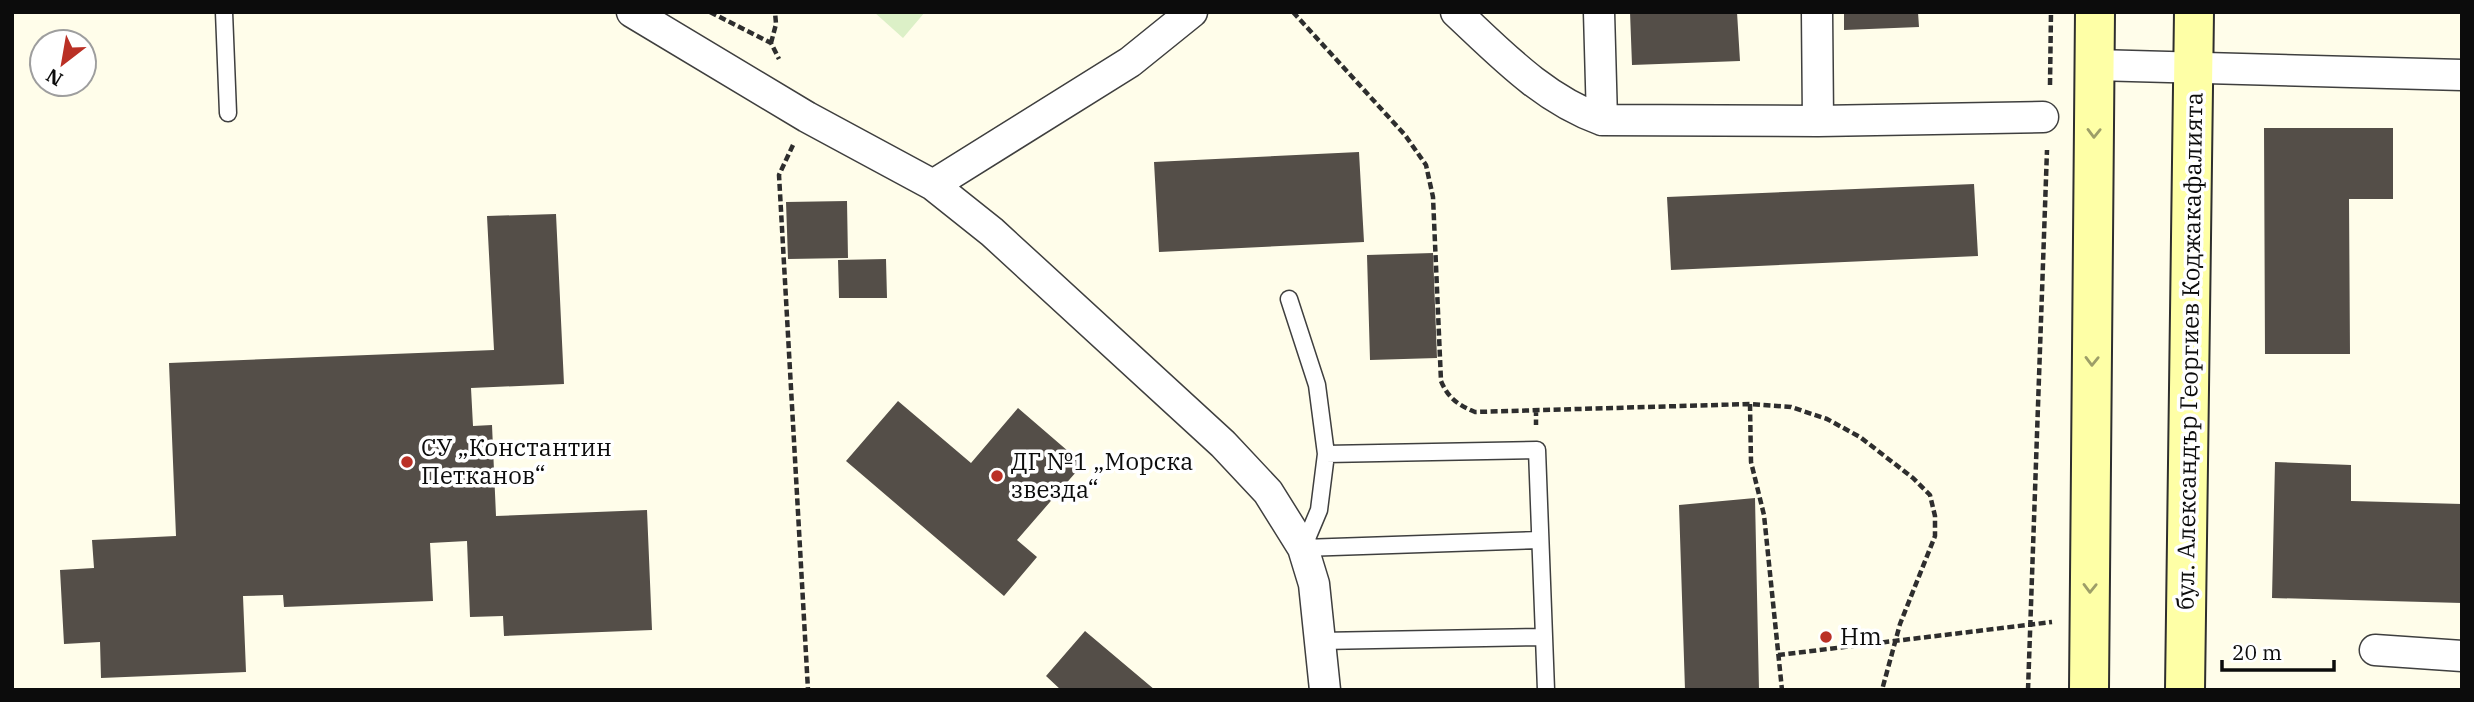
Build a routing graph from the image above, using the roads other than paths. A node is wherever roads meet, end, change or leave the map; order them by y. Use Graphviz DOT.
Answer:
graph roads {
  1 [pos="224,12"];
  2 [pos="632,12"];
  3 [pos="1192,12"];
  4 [pos="1456,12"];
  5 [pos="1600,12"];
  6 [pos="1817,12"];
  7 [pos="2095,12"];
  8 [pos="2194,12"];
  9 [pos="2095,65"];
  10 [pos="2194,66"];
  11 [pos="2462,75"];
  12 [pos="228,113"];
  13 [pos="2047,118"];
  14 [pos="1602,120"];
  15 [pos="1818,121"];
  16 [pos="933,185"];
  17 [pos="1289,299"];
  18 [pos="1326,454"];
  19 [pos="1540,540"];
  20 [pos="1303,548"];
  21 [pos="1544,637"];
  22 [pos="1320,641"];
  23 [pos="2375,650"];
  24 [pos="2462,656"];
  25 [pos="1325,690"];
  26 [pos="1546,690"];
  27 [pos="2089,690"];
  28 [pos="2185,690"];
  1 -- 12 [label="lane"];
  2 -- 16 [label="street"];
  3 -- 16 [label="street"];
  4 -- 14 [label="street"];
  5 -- 14 [label="street"];
  6 -- 15 [label="street"];
  7 -- 9 [label="main road"];
  8 -- 10 [label="main road, бул. Александър Георгиев Коджакафалията"];
  9 -- 10 [label="street"];
  9 -- 27 [label="main road, one-way"];
  10 -- 11 [label="street"];
  10 -- 28 [label="main road, бул. Александър Георгиев Коджакафалията"];
  13 -- 15 [label="street"];
  14 -- 15 [label="street"];
  16 -- 20 [label="street"];
  17 -- 18 [label="lane"];
  18 -- 19 [label="lane"];
  18 -- 20 [label="lane"];
  19 -- 20 [label="lane"];
  19 -- 21 [label="lane"];
  20 -- 22 [label="street"];
  21 -- 22 [label="lane"];
  21 -- 26 [label="lane"];
  22 -- 25 [label="street"];
  23 -- 24 [label="street"];
}
